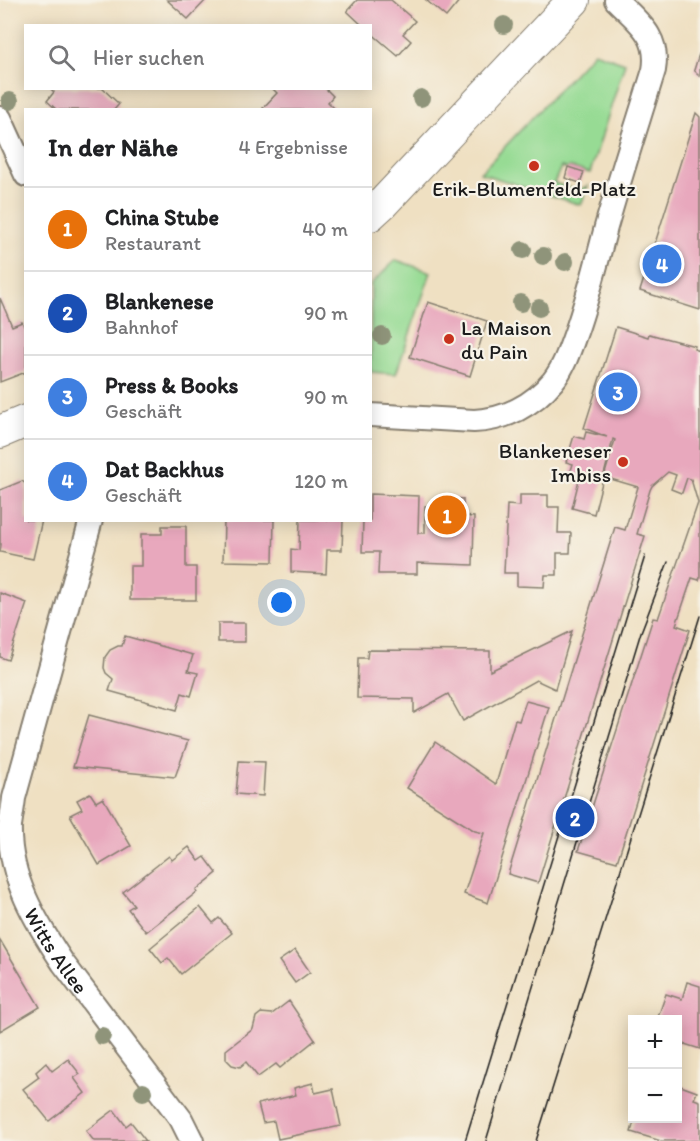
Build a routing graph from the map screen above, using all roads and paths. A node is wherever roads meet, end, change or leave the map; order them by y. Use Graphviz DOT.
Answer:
graph roads {
  1 [pos="574,0"];
  2 [pos="616,0"];
  3 [pos="0,118"];
  4 [pos="24,171"];
  5 [pos="372,213"];
  6 [pos="372,415"];
  7 [pos="24,422"];
  8 [pos="0,432"];
  9 [pos="90,522"];
  10 [pos="7,862"];
  11 [pos="192,1141"];
  1 -- 5 [label="main road"];
  2 -- 6 [label="street"];
  3 -- 4 [label="street"];
  7 -- 8 [label="main road"];
  9 -- 10 [label="street, Witts Allee"];
  10 -- 11 [label="street, Witts Allee"];
}
